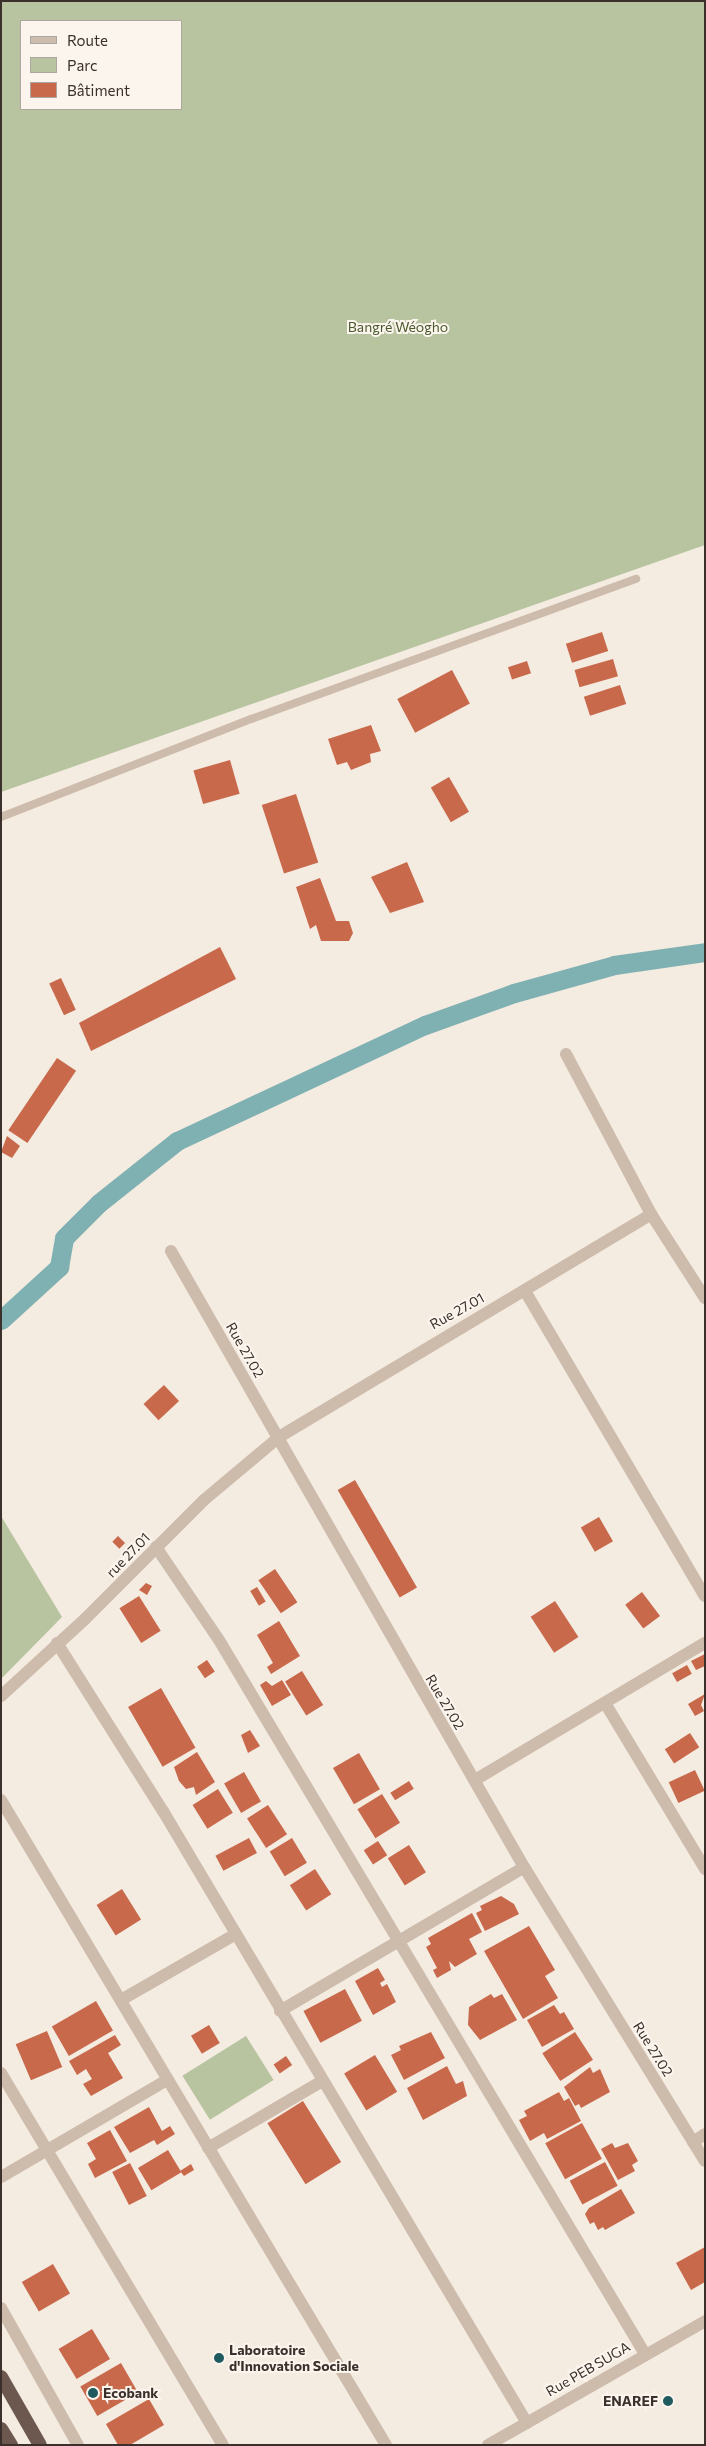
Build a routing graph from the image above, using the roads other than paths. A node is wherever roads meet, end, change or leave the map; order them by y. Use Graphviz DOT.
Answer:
graph roads {
  1 [pos="636,579"];
  2 [pos="1,816"];
  3 [pos="566,1054"];
  4 [pos="651,1214"];
  5 [pos="171,1251"];
  6 [pos="525,1291"];
  7 [pos="705,1298"];
  8 [pos="278,1437"];
  9 [pos="156,1547"];
  10 [pos="705,1596"];
  11 [pos="58,1643"];
  12 [pos="705,1643"];
  13 [pos="1,1696"];
  14 [pos="605,1703"];
  15 [pos="475,1780"];
  16 [pos="1,1800"];
  17 [pos="524,1868"];
  18 [pos="705,1869"];
  19 [pos="234,1935"];
  20 [pos="398,1941"];
  21 [pos="121,2000"];
  22 [pos="280,2011"];
  23 [pos="1,2073"];
  24 [pos="167,2080"];
  25 [pos="322,2081"];
  26 [pos="705,2134"];
  27 [pos="693,2142"];
  28 [pos="208,2148"];
  29 [pos="47,2149"];
  30 [pos="705,2161"];
  31 [pos="1,2177"];
  32 [pos="1,2308"];
  33 [pos="705,2321"];
  34 [pos="645,2354"];
  35 [pos="1,2377"];
  36 [pos="526,2422"];
  37 [pos="1,2429"];
  38 [pos="11,2445"];
  39 [pos="40,2445"];
  40 [pos="78,2445"];
  41 [pos="223,2445"];
  42 [pos="386,2445"];
  43 [pos="488,2445"];
  1 -- 2 [label="lane"];
  3 -- 4 [label="street"];
  4 -- 6 [label="street, Rue 27.01"];
  4 -- 7 [label="street"];
  5 -- 8 [label="street, Rue 27.02"];
  6 -- 8 [label="street, Rue 27.01"];
  6 -- 10 [label="street"];
  8 -- 9 [label="street, rue 27.01"];
  8 -- 15 [label="street, Rue 27.02"];
  9 -- 11 [label="street, rue 27.01"];
  9 -- 20 [label="street"];
  11 -- 13 [label="street, rue 27.01"];
  11 -- 19 [label="street"];
  12 -- 14 [label="street"];
  14 -- 15 [label="street"];
  14 -- 18 [label="street"];
  15 -- 17 [label="street, Rue 27.02"];
  16 -- 21 [label="street"];
  17 -- 20 [label="street"];
  17 -- 27 [label="street, Rue 27.02"];
  19 -- 21 [label="street"];
  19 -- 22 [label="street"];
  20 -- 22 [label="street"];
  20 -- 34 [label="street"];
  21 -- 24 [label="street"];
  22 -- 25 [label="street"];
  23 -- 29 [label="street"];
  24 -- 28 [label="street"];
  24 -- 29 [label="street"];
  25 -- 28 [label="street"];
  25 -- 36 [label="street"];
  26 -- 27 [label="street"];
  27 -- 30 [label="street, Rue 27.02"];
  28 -- 42 [label="street"];
  29 -- 31 [label="street"];
  29 -- 41 [label="street"];
  32 -- 40 [label="street"];
  33 -- 34 [label="street, Rue PEB SUGA"];
  34 -- 36 [label="street, Rue PEB SUGA"];
  35 -- 39 [label="highway"];
  36 -- 43 [label="street, Rue PEB SUGA"];
  37 -- 38 [label="highway"];
}
